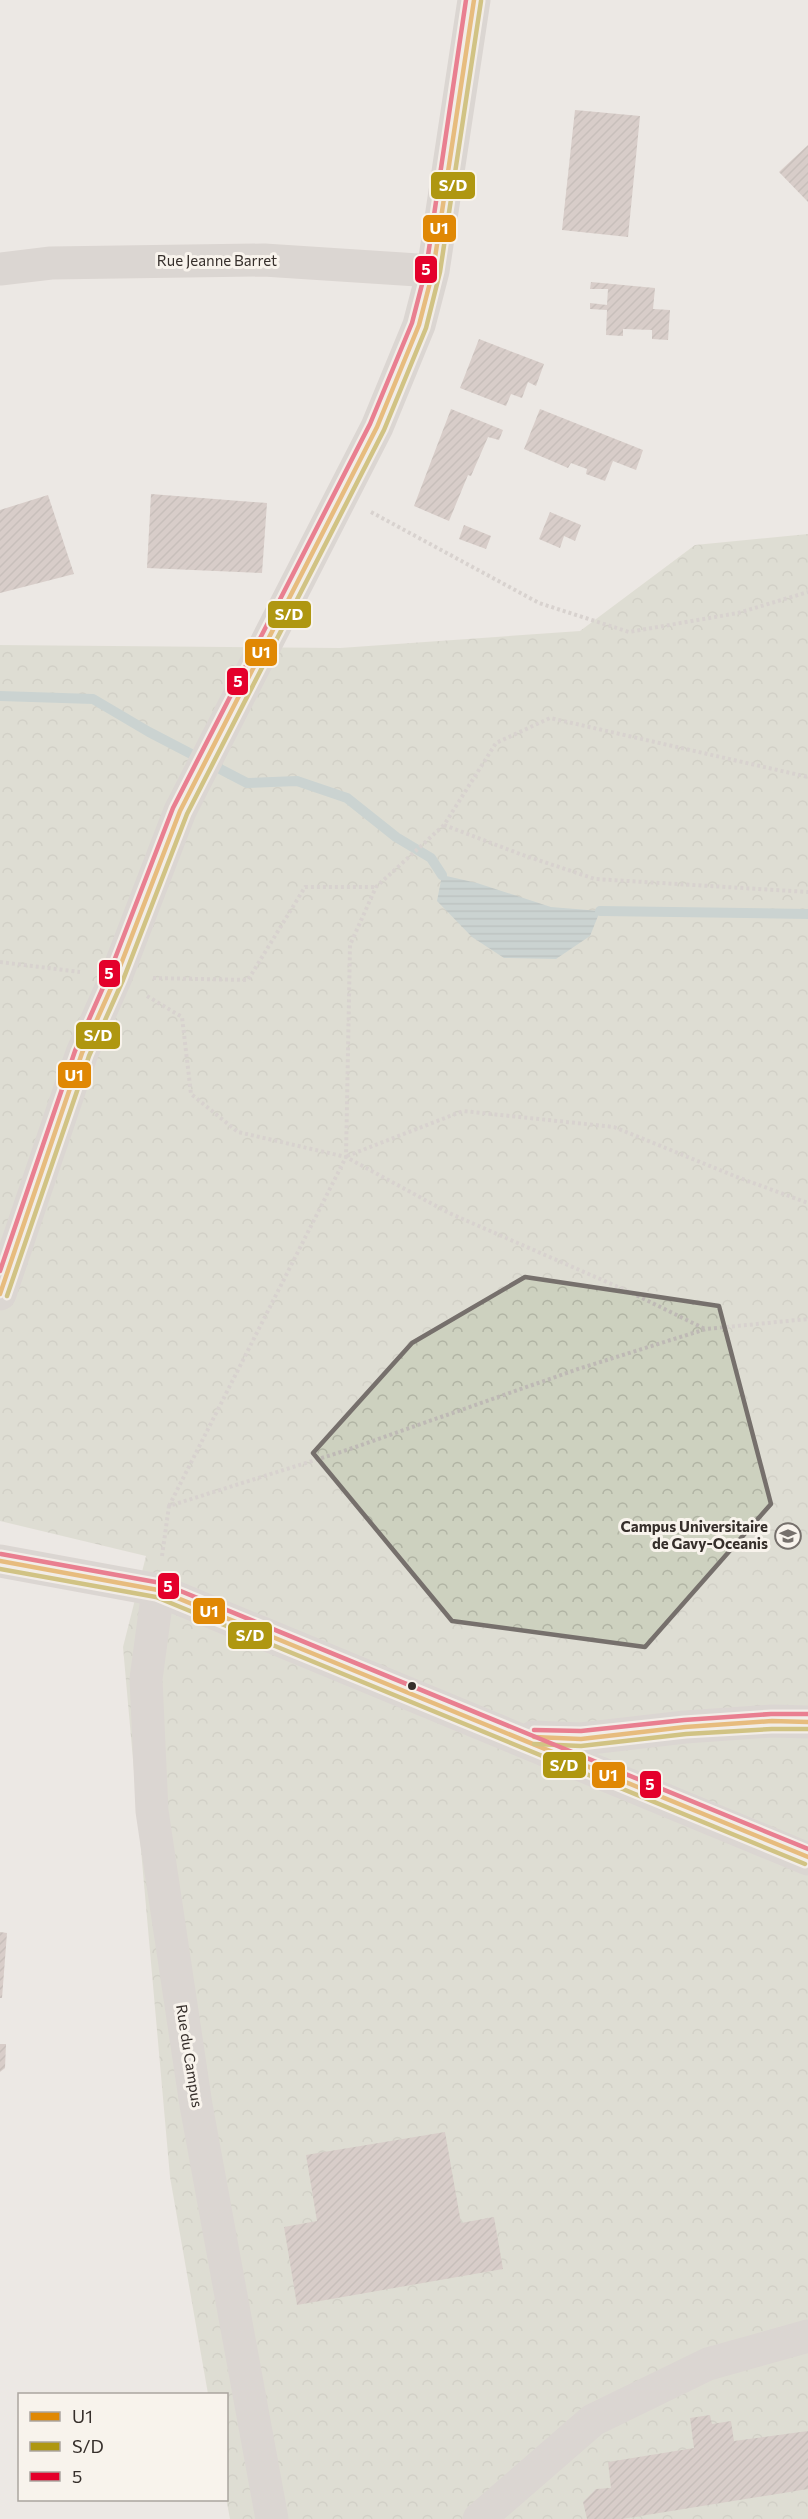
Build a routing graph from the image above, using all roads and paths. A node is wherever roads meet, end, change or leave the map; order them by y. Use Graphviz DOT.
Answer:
graph roads {
  1 [pos="474,0"];
  2 [pos="0,269"];
  3 [pos="433,271"];
  4 [pos="341,496"];
  5 [pos="808,592"];
  6 [pos="808,777"];
  7 [pos="444,825"];
  8 [pos="376,887"];
  9 [pos="808,892"];
  10 [pos="0,962"];
  11 [pos="116,976"];
  12 [pos="346,1157"];
  13 [pos="808,1203"];
  14 [pos="0,1294"];
  15 [pos="808,1319"];
  16 [pos="706,1329"];
  17 [pos="169,1506"];
  18 [pos="0,1561"];
  19 [pos="158,1590"];
  20 [pos="808,1722"];
  21 [pos="507,1735"];
  22 [pos="807,1858"];
  23 [pos="808,2336"];
  24 [pos="272,2519"];
  25 [pos="480,2519"];
  1 -- 3 [label="street"];
  2 -- 3 [label="street, Rue Jeanne Barret"];
  3 -- 4 [label="street"];
  4 -- 5 [label="path"];
  4 -- 11 [label="street"];
  6 -- 7 [label="path"];
  7 -- 8 [label="path"];
  7 -- 9 [label="path"];
  8 -- 11 [label="path"];
  8 -- 12 [label="path"];
  10 -- 11 [label="path"];
  11 -- 12 [label="path"];
  11 -- 14 [label="street"];
  12 -- 13 [label="path"];
  12 -- 16 [label="path"];
  12 -- 17 [label="path"];
  15 -- 16 [label="path"];
  16 -- 17 [label="path"];
  17 -- 19 [label="path"];
  18 -- 19 [label="street"];
  19 -- 21 [label="street"];
  19 -- 24 [label="street, Rue du Campus"];
  20 -- 21 [label="street"];
  21 -- 22 [label="street"];
  23 -- 25 [label="street"];
}
